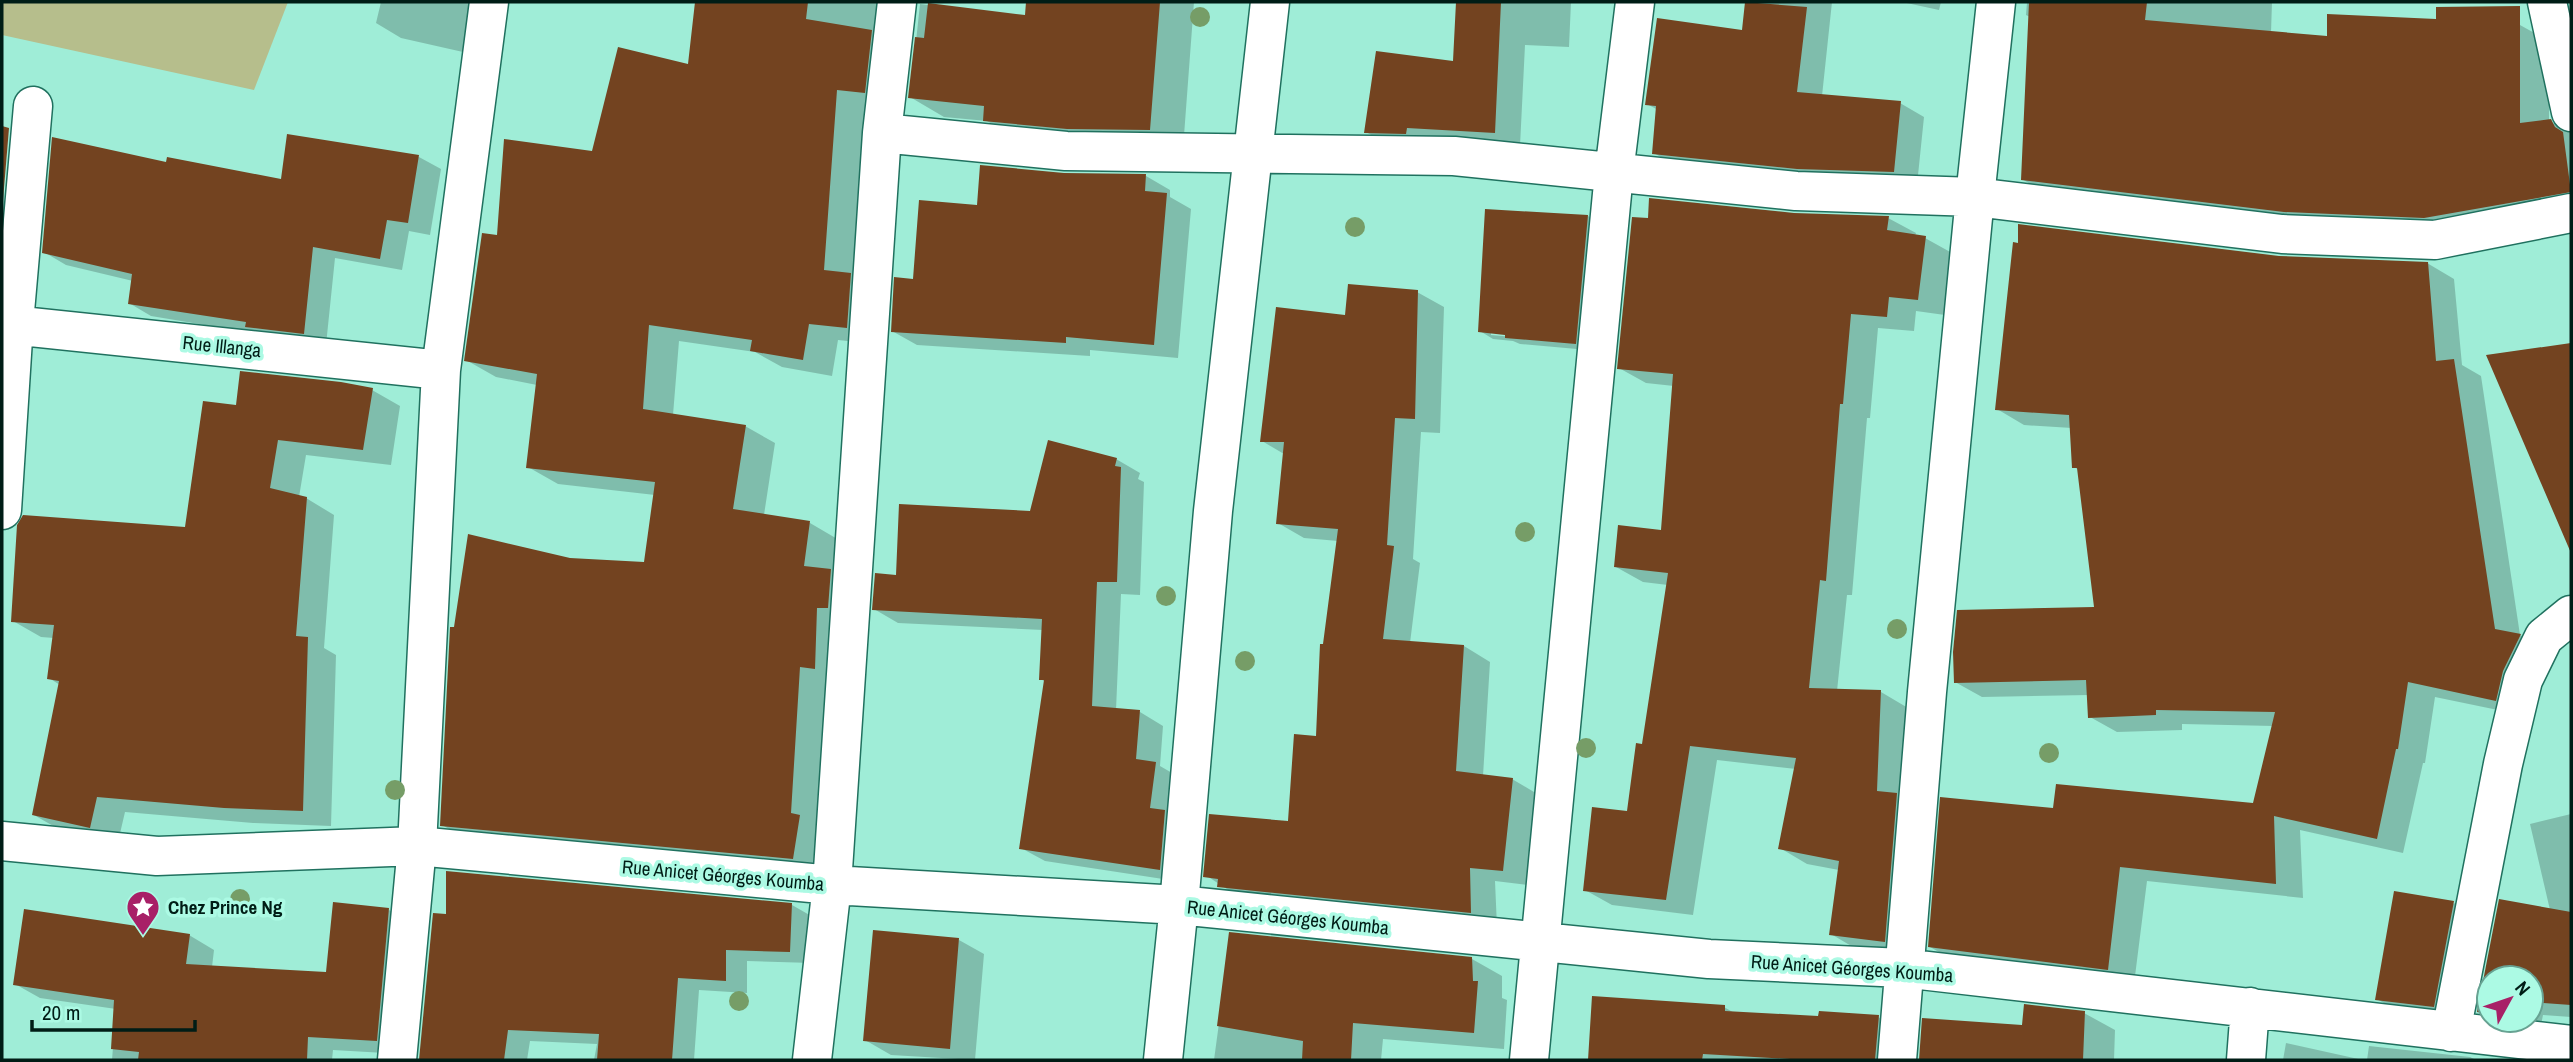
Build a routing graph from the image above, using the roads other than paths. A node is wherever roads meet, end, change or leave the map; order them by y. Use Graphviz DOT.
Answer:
graph roads {
  1 [pos="489,2"];
  2 [pos="897,2"];
  3 [pos="1269,2"];
  4 [pos="1635,2"];
  5 [pos="1996,2"];
  6 [pos="2547,2"];
  7 [pos="33,106"];
  8 [pos="2571,111"];
  9 [pos="882,133"];
  10 [pos="1252,152"];
  11 [pos="1615,173"];
  12 [pos="1975,197"];
  13 [pos="2571,213"];
  14 [pos="8,324"];
  15 [pos="441,370"];
  16 [pos="2,510"];
  17 [pos="2571,615"];
  18 [pos="2,841"];
  19 [pos="417,846"];
  20 [pos="832,886"];
  21 [pos="1179,905"];
  22 [pos="1541,943"];
  23 [pos="1903,968"];
  24 [pos="2250,1007"];
  25 [pos="2451,1032"];
  26 [pos="2571,1045"];
  27 [pos="397,1060"];
  28 [pos="812,1060"];
  29 [pos="1163,1060"];
  30 [pos="1529,1060"];
  31 [pos="1897,1060"];
  32 [pos="2246,1060"];
  1 -- 15 [label="street"];
  2 -- 9 [label="street"];
  3 -- 10 [label="street"];
  4 -- 11 [label="street"];
  5 -- 12 [label="street"];
  6 -- 8 [label="street"];
  7 -- 14 [label="street"];
  9 -- 10 [label="street"];
  9 -- 20 [label="street"];
  10 -- 11 [label="street"];
  10 -- 21 [label="street"];
  11 -- 12 [label="street"];
  11 -- 22 [label="street"];
  12 -- 13 [label="street"];
  12 -- 23 [label="street"];
  14 -- 15 [label="street, Rue Illanga"];
  14 -- 16 [label="street"];
  15 -- 19 [label="street"];
  17 -- 25 [label="street"];
  18 -- 19 [label="street, Rue Anicet Géorges Koumba"];
  19 -- 20 [label="street, Rue Anicet Géorges Koumba"];
  19 -- 27 [label="street"];
  20 -- 21 [label="street, Rue Anicet Géorges Koumba"];
  20 -- 28 [label="street"];
  21 -- 22 [label="street, Rue Anicet Géorges Koumba"];
  21 -- 29 [label="street"];
  22 -- 23 [label="street, Rue Anicet Géorges Koumba"];
  22 -- 30 [label="street"];
  23 -- 24 [label="street, Rue Anicet Géorges Koumba"];
  23 -- 31 [label="street"];
  24 -- 25 [label="street, Rue Anicet Géorges Koumba"];
  24 -- 32 [label="street"];
  25 -- 26 [label="street, Rue Anicet Géorges Koumba"];
}
